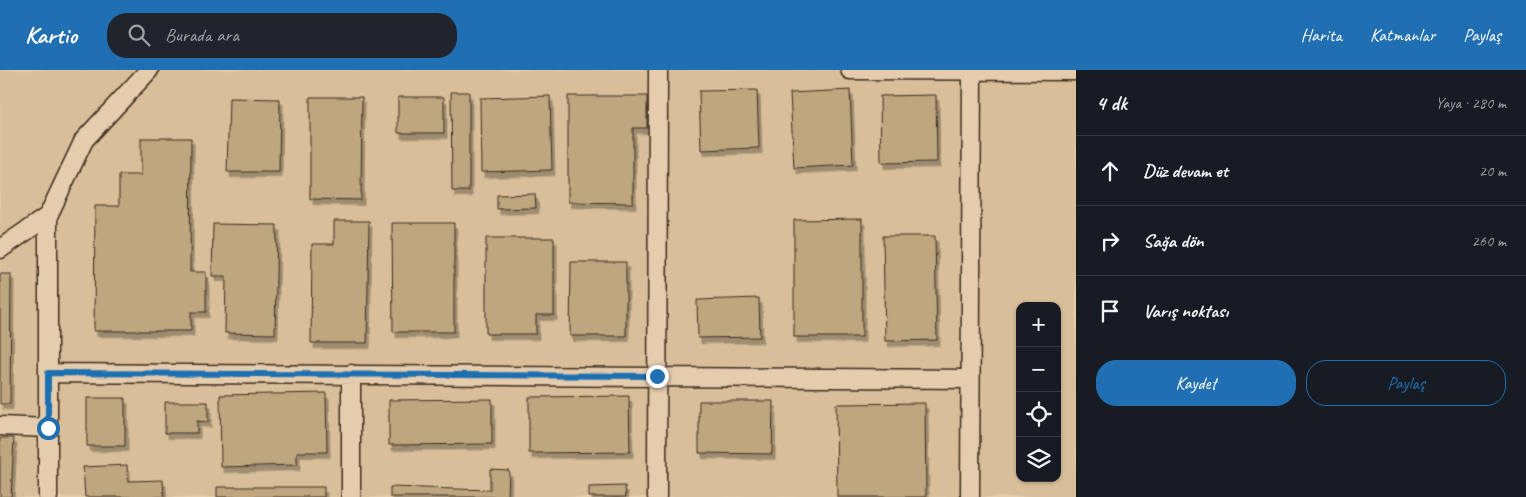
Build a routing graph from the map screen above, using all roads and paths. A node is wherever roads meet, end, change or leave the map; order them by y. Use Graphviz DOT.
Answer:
graph roads {
  1 [pos="149,70"];
  2 [pos="658,70"];
  3 [pos="850,70"];
  4 [pos="972,71"];
  5 [pos="1076,71"];
  6 [pos="48,216"];
  7 [pos="0,249"];
  8 [pos="48,373"];
  9 [pos="351,374"];
  10 [pos="657,376"];
  11 [pos="970,379"];
  12 [pos="0,426"];
  13 [pos="48,428"];
  14 [pos="48,497"];
  15 [pos="351,497"];
  16 [pos="657,497"];
  17 [pos="970,497"];
  1 -- 6 [label="street"];
  2 -- 10 [label="street"];
  3 -- 4 [label="street"];
  4 -- 5 [label="street"];
  4 -- 11 [label="street"];
  6 -- 7 [label="street"];
  6 -- 8 [label="street"];
  8 -- 9 [label="street"];
  8 -- 13 [label="street"];
  9 -- 10 [label="street"];
  9 -- 15 [label="street"];
  10 -- 11 [label="street"];
  10 -- 16 [label="street"];
  11 -- 17 [label="street"];
  12 -- 13 [label="street"];
  13 -- 14 [label="street"];
}
